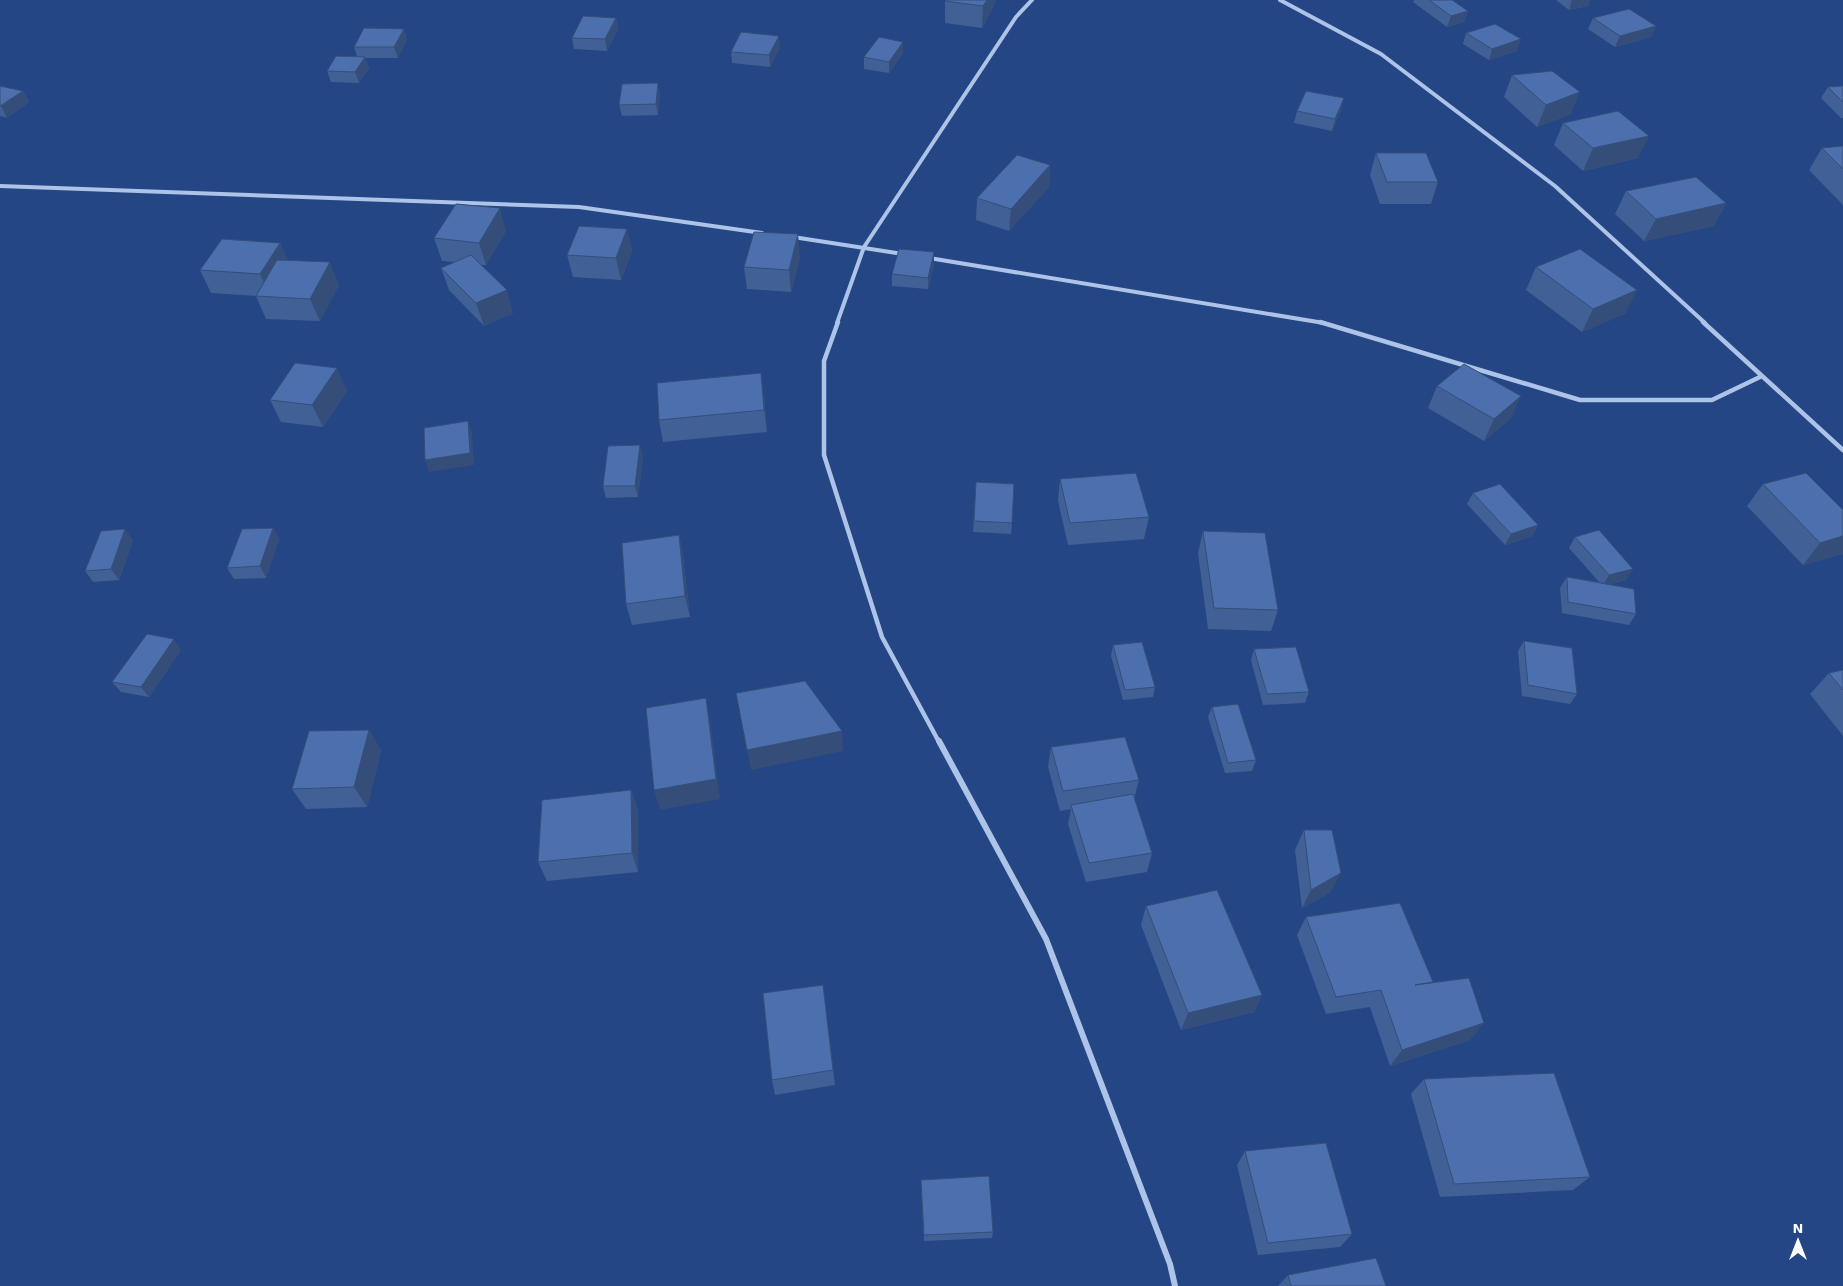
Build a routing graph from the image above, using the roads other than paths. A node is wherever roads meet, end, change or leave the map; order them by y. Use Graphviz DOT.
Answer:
graph roads {
  1 [pos="1032,0"];
  2 [pos="1280,0"];
  3 [pos="0,186"];
  4 [pos="766,233"];
  5 [pos="786,236"];
  6 [pos="864,247"];
  7 [pos="913,255"];
  8 [pos="922,257"];
  9 [pos="1762,376"];
  10 [pos="1843,450"];
  11 [pos="1175,1286"];
  1 -- 6 [label="street"];
  2 -- 9 [label="street"];
  3 -- 4 [label="street"];
  5 -- 6 [label="street"];
  6 -- 7 [label="street"];
  6 -- 11 [label="street"];
  8 -- 9 [label="street"];
  9 -- 10 [label="street"];
}
